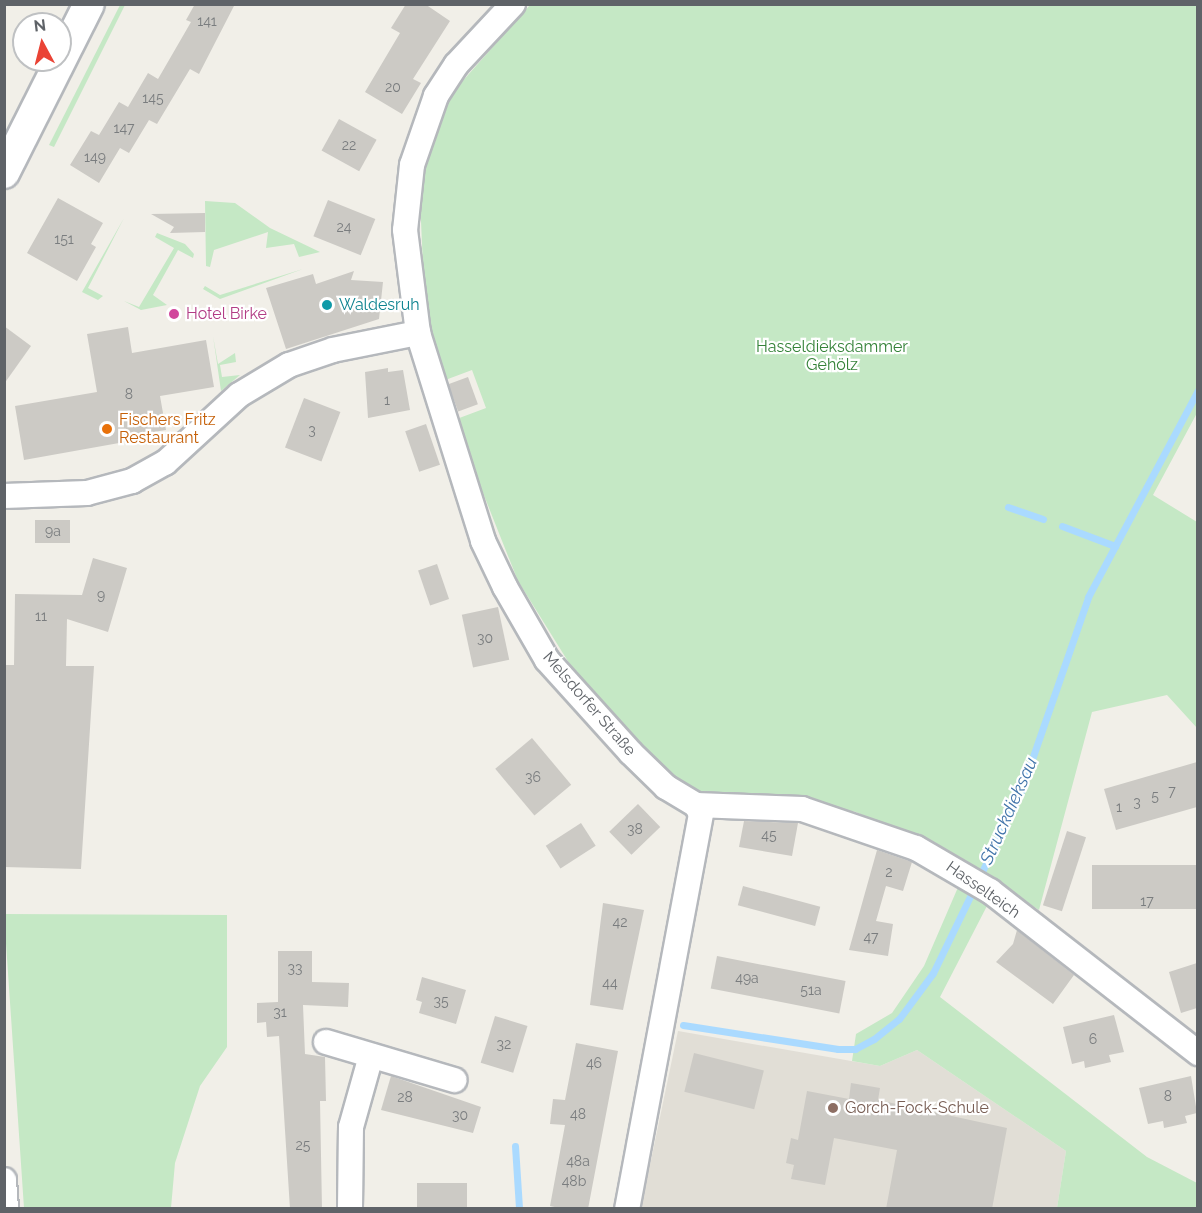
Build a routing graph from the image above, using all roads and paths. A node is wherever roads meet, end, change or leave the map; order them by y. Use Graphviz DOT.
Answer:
graph roads {
  1 [pos="88,4"];
  2 [pos="513,4"];
  3 [pos="4,173"];
  4 [pos="418,333"];
  5 [pos="4,496"];
  6 [pos="696,805"];
  7 [pos="326,1042"];
  8 [pos="1197,1053"];
  9 [pos="371,1056"];
  10 [pos="454,1080"];
  11 [pos="4,1180"];
  12 [pos="6,1209"];
  13 [pos="350,1209"];
  14 [pos="627,1209"];
  1 -- 3 [label="street"];
  2 -- 4 [label="street, Melsdorfer Straße"];
  4 -- 5 [label="street"];
  4 -- 6 [label="street, Melsdorfer Straße"];
  6 -- 8 [label="street, Hasselteich"];
  6 -- 14 [label="street"];
  7 -- 9 [label="street"];
  9 -- 10 [label="street"];
  9 -- 13 [label="street"];
  11 -- 12 [label="street"];
}
